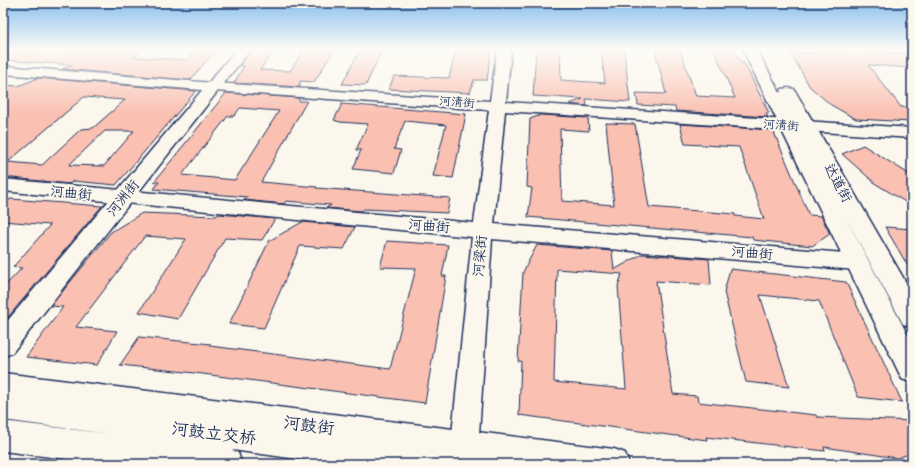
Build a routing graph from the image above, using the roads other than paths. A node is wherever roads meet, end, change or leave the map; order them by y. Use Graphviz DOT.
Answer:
graph roads {
  1 [pos="25,72"];
  2 [pos="226,72"];
  3 [pos="501,72"];
  4 [pos="763,72"];
  5 [pos="775,72"];
  6 [pos="214,87"];
  7 [pos="496,105"];
  8 [pos="797,126"];
  9 [pos="912,133"];
  10 [pos="3,186"];
  11 [pos="123,198"];
  12 [pos="482,231"];
  13 [pos="856,262"];
  14 [pos="912,316"];
  15 [pos="3,345"];
  16 [pos="912,370"];
  17 [pos="3,386"];
  18 [pos="3,406"];
  19 [pos="3,436"];
  20 [pos="458,458"];
  21 [pos="227,464"];
  22 [pos="614,464"];
  1 -- 6 [label="street, 河清街"];
  2 -- 6 [label="main road, 河洲街"];
  3 -- 7 [label="street, 河梁街"];
  4 -- 8 [label="main road"];
  5 -- 8 [label="main road, 达道街"];
  6 -- 7 [label="street, 河清街"];
  6 -- 11 [label="main road, 河洲街"];
  7 -- 8 [label="street, 河清街"];
  7 -- 12 [label="street, 河梁街"];
  8 -- 9 [label="street, 河清街"];
  8 -- 13 [label="main road"];
  8 -- 14 [label="main road, 达道街"];
  10 -- 11 [label="street, 河曲街"];
  11 -- 12 [label="street, 河曲街"];
  11 -- 15 [label="main road, 河洲街"];
  12 -- 13 [label="street, 河曲街"];
  12 -- 20 [label="street, 河梁街"];
  13 -- 16 [label="main road"];
  17 -- 20 [label="main road, 河鼓街"];
  18 -- 20 [label="main road, 河鼓立交桥"];
  19 -- 21 [label="main road"];
  20 -- 22 [label="main road, 河鼓街"];
}
